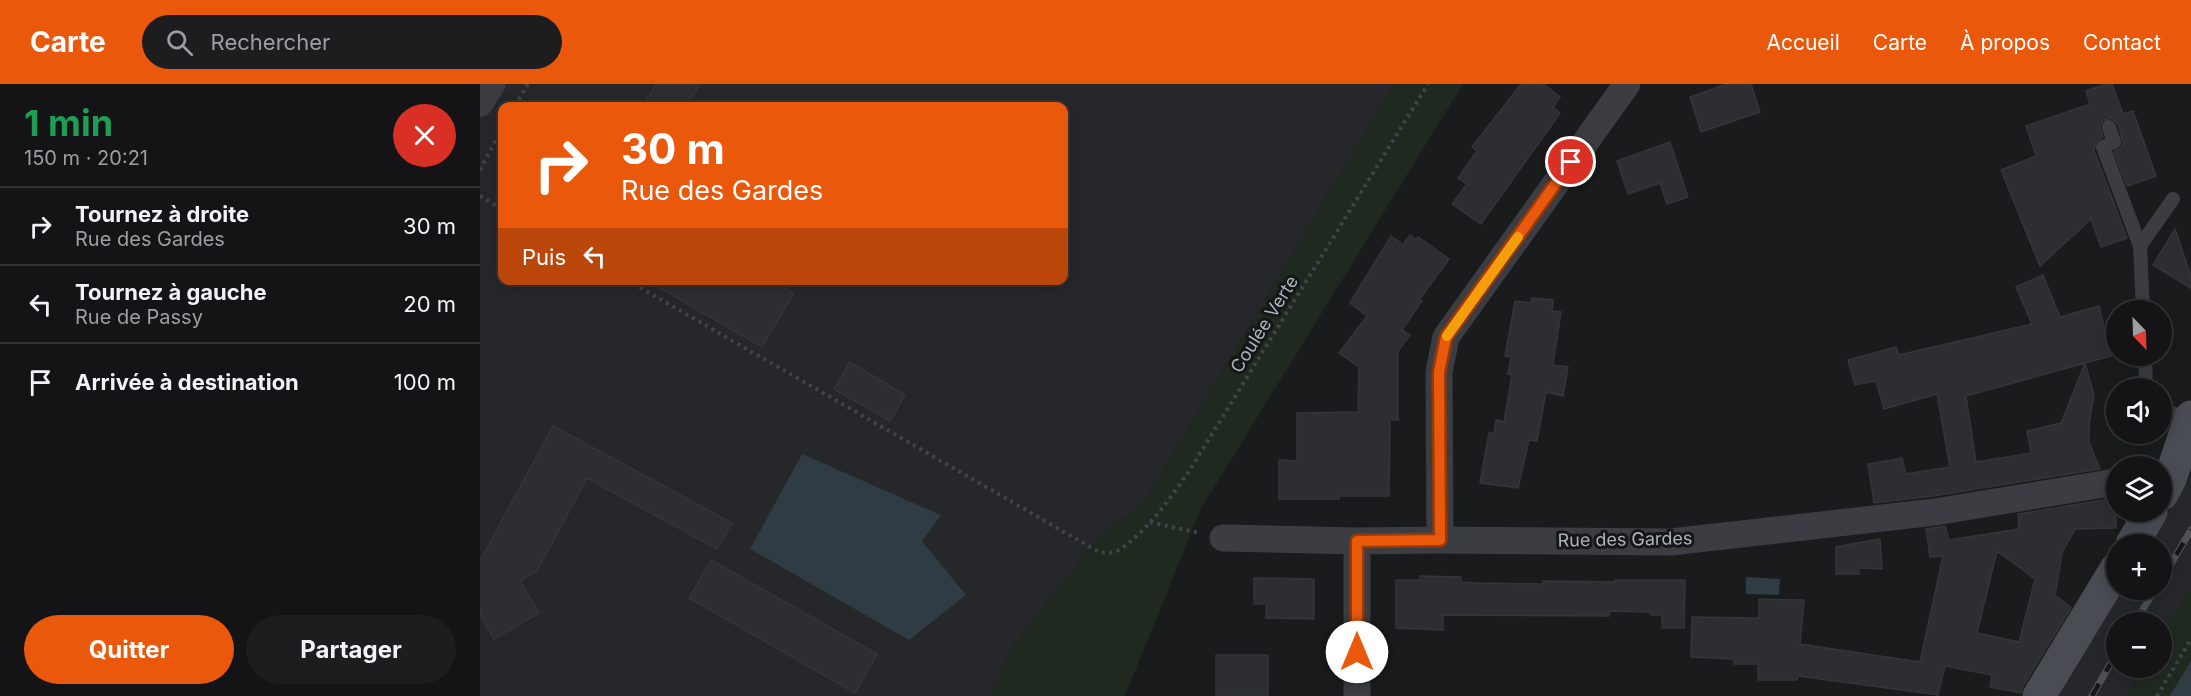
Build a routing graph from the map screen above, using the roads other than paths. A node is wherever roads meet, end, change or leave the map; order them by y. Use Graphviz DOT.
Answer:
graph roads {
  1 [pos="492,84"];
  2 [pos="1627,84"];
  3 [pos="480,103"];
  4 [pos="2109,127"];
  5 [pos="2173,199"];
  6 [pos="2140,246"];
  7 [pos="2143,300"];
  8 [pos="2181,415"];
  9 [pos="2171,456"];
  10 [pos="2106,484"];
  11 [pos="1223,538"];
  12 [pos="1440,540"];
  13 [pos="1357,541"];
  14 [pos="2106,585"];
  15 [pos="1357,696"];
  16 [pos="2038,696"];
  1 -- 3 [label="street"];
  2 -- 12 [label="street"];
  4 -- 6 [label="lane"];
  5 -- 6 [label="lane"];
  6 -- 7 [label="lane"];
  8 -- 9 [label="street"];
  10 -- 12 [label="street, Rue des Gardes"];
  11 -- 13 [label="street, Rue des Gardes"];
  12 -- 13 [label="street, Rue des Gardes"];
  13 -- 15 [label="street"];
  14 -- 16 [label="street"];
}
